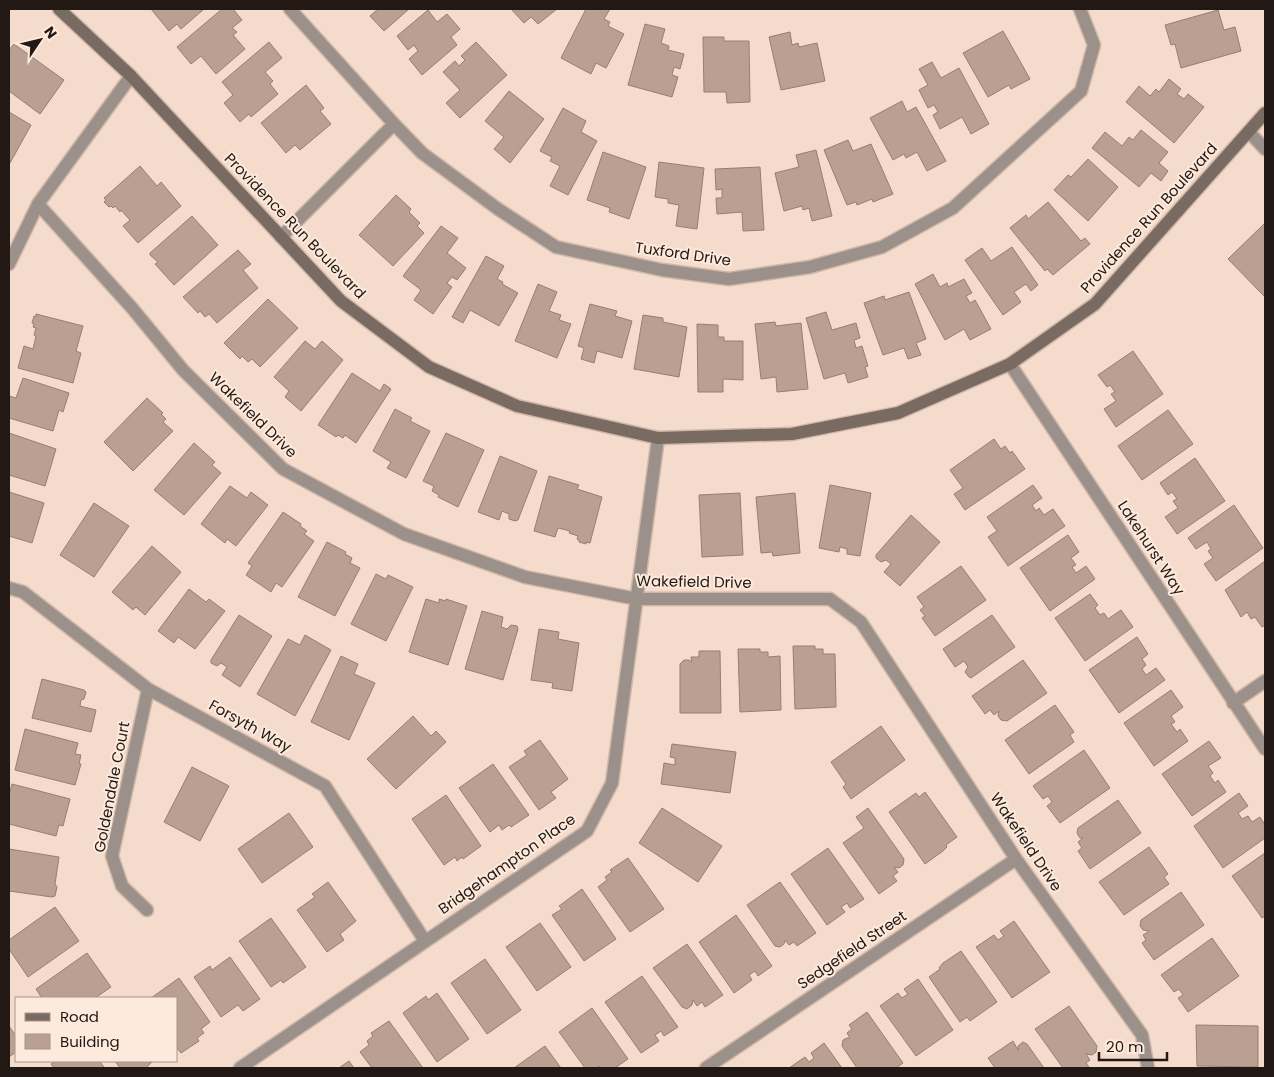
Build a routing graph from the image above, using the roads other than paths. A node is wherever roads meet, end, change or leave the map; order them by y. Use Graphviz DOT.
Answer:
graph roads {
  1 [pos="59,9"];
  2 [pos="290,9"];
  3 [pos="1080,9"];
  4 [pos="130,76"];
  5 [pos="1265,113"];
  6 [pos="394,124"];
  7 [pos="1249,132"];
  8 [pos="1265,149"];
  9 [pos="38,204"];
  10 [pos="281,237"];
  11 [pos="9,264"];
  12 [pos="1010,364"];
  13 [pos="658,438"];
  14 [pos="9,588"];
  15 [pos="637,599"];
  16 [pos="1265,681"];
  17 [pos="148,689"];
  18 [pos="1233,703"];
  19 [pos="1265,748"];
  20 [pos="1016,859"];
  21 [pos="147,910"];
  22 [pos="425,941"];
  23 [pos="240,1068"];
  24 [pos="706,1068"];
  25 [pos="1148,1068"];
  1 -- 4 [label="street, Providence Run Boulevard"];
  2 -- 6 [label="street, Tuxford Drive"];
  3 -- 6 [label="street, Tuxford Drive"];
  4 -- 9 [label="street"];
  4 -- 10 [label="street, Providence Run Boulevard"];
  5 -- 7 [label="street, Providence Run Boulevard"];
  6 -- 10 [label="street"];
  7 -- 8 [label="street"];
  7 -- 12 [label="street, Providence Run Boulevard"];
  9 -- 11 [label="street"];
  9 -- 15 [label="street, Wakefield Drive"];
  10 -- 13 [label="street, Providence Run Boulevard"];
  12 -- 13 [label="street, Providence Run Boulevard"];
  12 -- 18 [label="street, Lakehurst Way"];
  13 -- 15 [label="street, Bridgehampton Place"];
  14 -- 17 [label="street, Forsyth Way"];
  15 -- 20 [label="street, Wakefield Drive"];
  15 -- 22 [label="street, Bridgehampton Place"];
  16 -- 18 [label="street"];
  17 -- 21 [label="street, Goldendale Court"];
  17 -- 22 [label="street, Forsyth Way"];
  18 -- 19 [label="street, Lakehurst Way"];
  20 -- 24 [label="street, Sedgefield Street"];
  20 -- 25 [label="street, Wakefield Drive"];
  22 -- 23 [label="street, Bridgehampton Place"];
}
